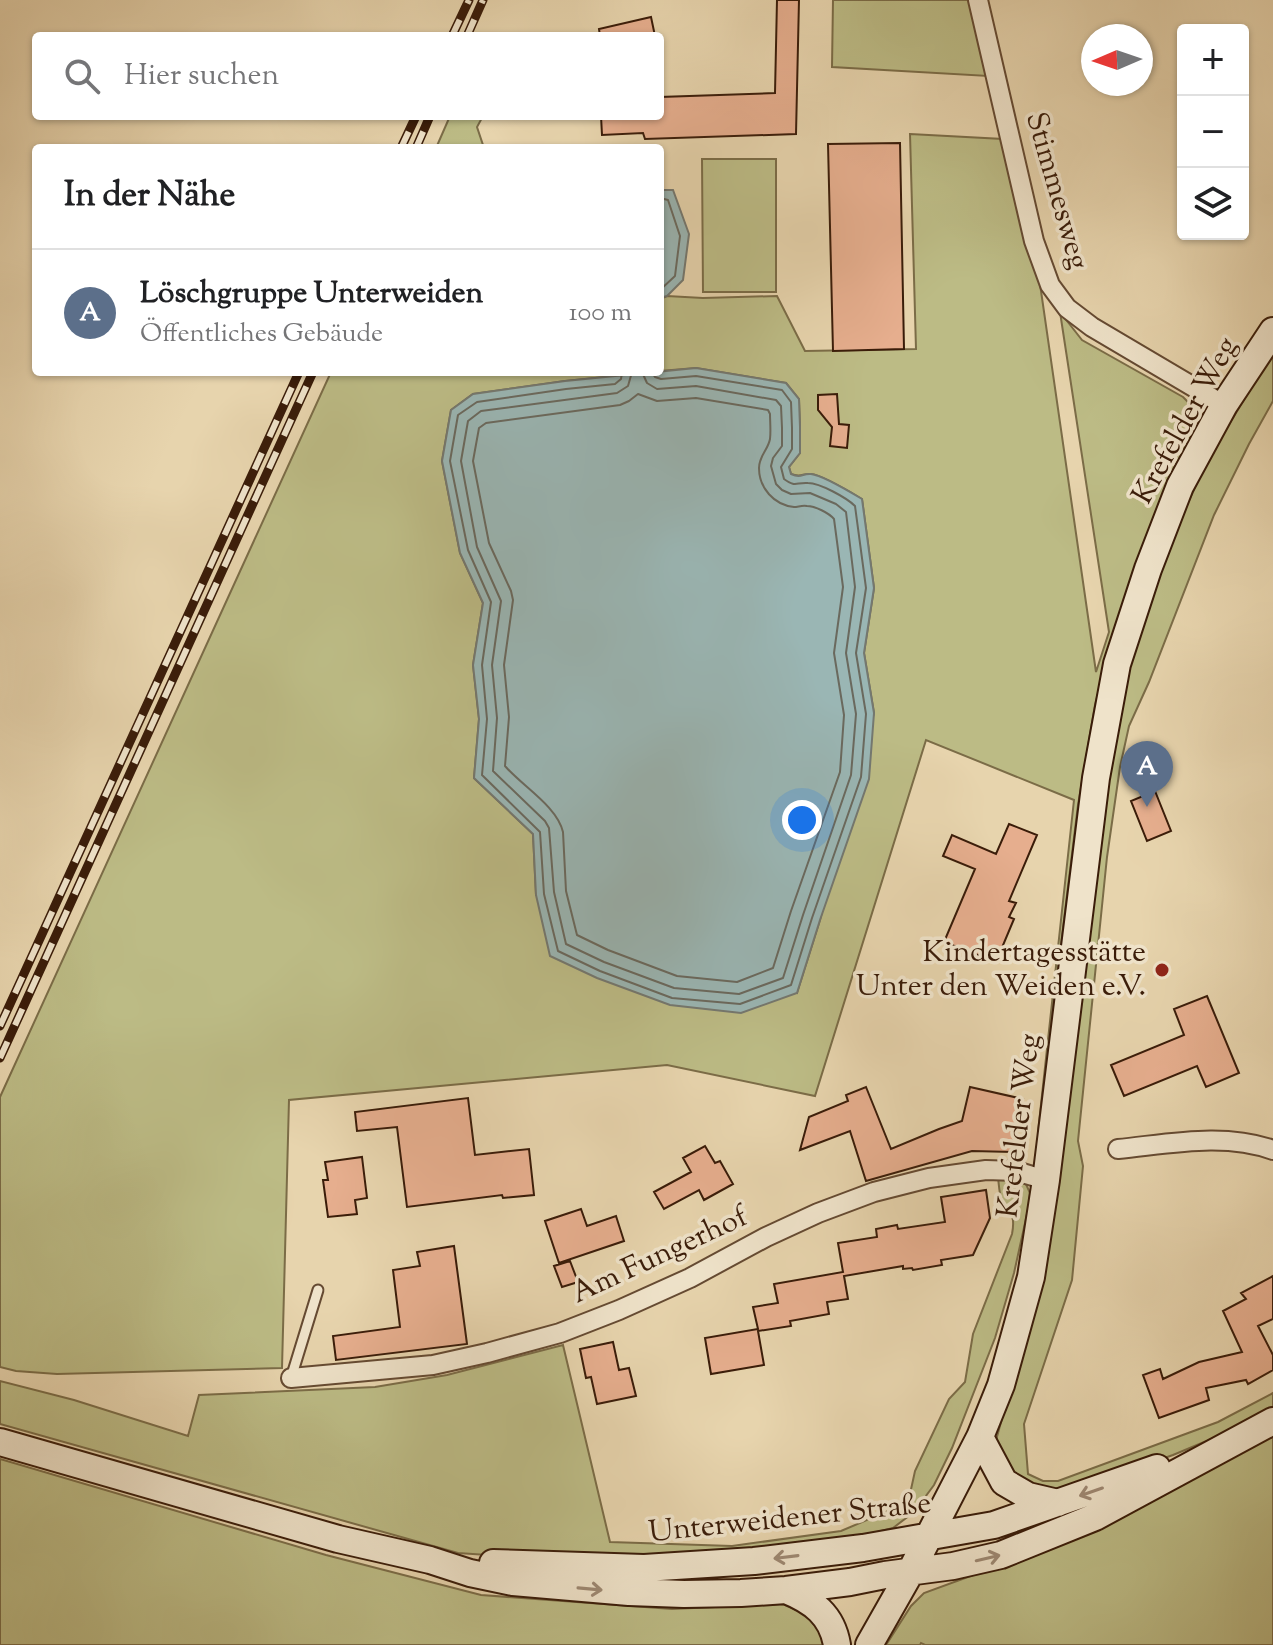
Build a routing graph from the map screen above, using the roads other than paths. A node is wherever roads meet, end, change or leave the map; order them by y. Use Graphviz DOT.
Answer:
graph roads {
  1 [pos="978,0"];
  2 [pos="1273,331"];
  3 [pos="1224,405"];
  4 [pos="1118,1149"];
  5 [pos="1273,1150"];
  6 [pos="1046,1180"];
  7 [pos="318,1290"];
  8 [pos="291,1378"];
  9 [pos="1269,1423"];
  10 [pos="980,1437"];
  11 [pos="0,1442"];
  12 [pos="1058,1503"];
  13 [pos="929,1537"];
  14 [pos="430,1560"];
  15 [pos="911,1571"];
  16 [pos="786,1590"];
  17 [pos="837,1645"];
  18 [pos="869,1645"];
  1 -- 3 [label="street, Stimmesweg"];
  2 -- 3 [label="street, Krefelder Weg"];
  3 -- 6 [label="street, Krefelder Weg"];
  4 -- 5 [label="street"];
  6 -- 8 [label="street, Am Fungerhof"];
  6 -- 10 [label="street, Krefelder Weg"];
  7 -- 8 [label="lane"];
  9 -- 12 [label="street, Unterweidener Straße, one-way"];
  15 -- 9 [label="street, Unterweidener Straße, one-way"];
  10 -- 12 [label="street"];
  10 -- 13 [label="street, Krefelder Weg"];
  11 -- 14 [label="street, Unterweidener Straße"];
  12 -- 13 [label="street, Unterweidener Straße"];
  13 -- 14 [label="street, Unterweidener Straße, one-way"];
  13 -- 15 [label="street, Krefelder Weg"];
  14 -- 16 [label="street, Unterweidener Straße, one-way"];
  15 -- 16 [label="street, Unterweidener Straße"];
  15 -- 18 [label="street, Krefelder Weg"];
  16 -- 17 [label="street"];
}
